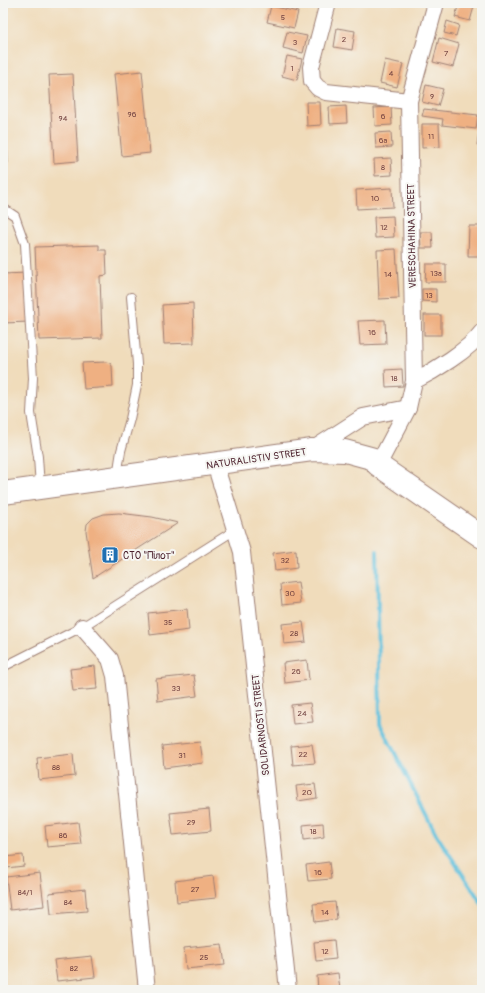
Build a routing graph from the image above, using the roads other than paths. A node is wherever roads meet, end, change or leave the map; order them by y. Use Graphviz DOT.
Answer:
graph roads {
  1 [pos="328,3"];
  2 [pos="436,3"];
  3 [pos="409,101"];
  4 [pos="3,208"];
  5 [pos="131,297"];
  6 [pos="482,332"];
  7 [pos="414,381"];
  8 [pos="408,408"];
  9 [pos="312,450"];
  10 [pos="215,464"];
  11 [pos="378,465"];
  12 [pos="116,477"];
  13 [pos="40,488"];
  14 [pos="3,493"];
  15 [pos="235,530"];
  16 [pos="482,537"];
  17 [pos="82,627"];
  18 [pos="3,667"];
  19 [pos="146,990"];
  20 [pos="288,990"];
  1 -- 3 [label="street"];
  2 -- 3 [label="street, VERESCHAHINA STREET"];
  3 -- 7 [label="street, VERESCHAHINA STREET"];
  4 -- 13 [label="lane"];
  5 -- 12 [label="lane"];
  6 -- 7 [label="street"];
  7 -- 8 [label="street, VERESCHAHINA STREET"];
  8 -- 9 [label="street"];
  8 -- 11 [label="street, VERESCHAHINA STREET"];
  9 -- 10 [label="street, NATURALISTIV STREET"];
  9 -- 11 [label="street, NATURALISTIV STREET"];
  10 -- 12 [label="street, NATURALISTIV STREET"];
  10 -- 15 [label="street, SOLIDARNOSTI STREET"];
  11 -- 16 [label="street, NATURALISTIV STREET"];
  12 -- 13 [label="street, NATURALISTIV STREET"];
  13 -- 14 [label="street, NATURALISTIV STREET"];
  15 -- 17 [label="lane"];
  15 -- 20 [label="street, SOLIDARNOSTI STREET"];
  17 -- 18 [label="lane"];
  17 -- 19 [label="street"];
}
